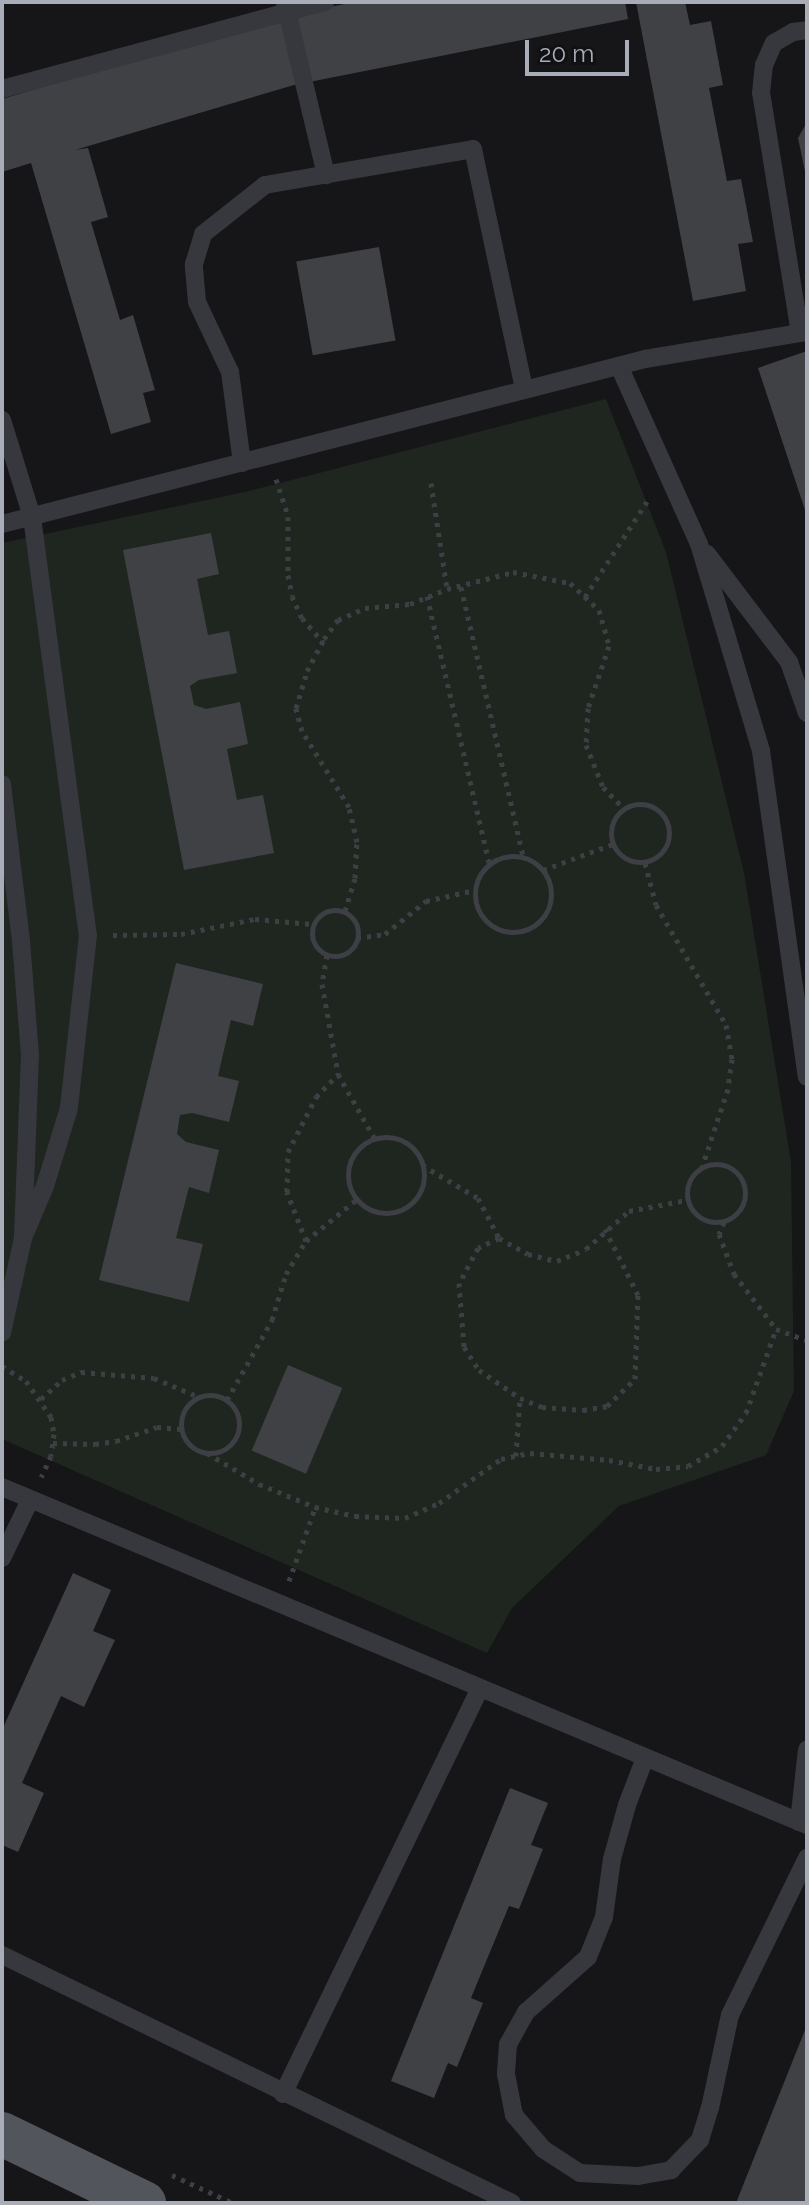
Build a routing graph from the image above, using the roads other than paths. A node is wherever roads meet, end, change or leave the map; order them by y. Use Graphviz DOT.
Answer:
graph roads {
  1 [pos="325,2"];
  2 [pos="286,7"];
  3 [pos="807,30"];
  4 [pos="2,89"];
  5 [pos="326,175"];
  6 [pos="804,332"];
  7 [pos="619,366"];
  8 [pos="524,389"];
  9 [pos="2,420"];
  10 [pos="242,463"];
  11 [pos="32,517"];
  12 [pos="2,524"];
  13 [pos="699,544"];
  14 [pos="807,713"];
  15 [pos="2,784"];
  16 [pos="807,1077"];
  17 [pos="23,1238"];
  18 [pos="2,1333"];
  19 [pos="2,1487"];
  20 [pos="30,1500"];
  21 [pos="2,1558"];
  22 [pos="480,1688"];
  23 [pos="807,1749"];
  24 [pos="645,1758"];
  25 [pos="803,1824"];
  26 [pos="807,1858"];
  27 [pos="2,1955"];
  28 [pos="283,2094"];
  29 [pos="2,2134"];
  30 [pos="144,2203"];
  31 [pos="512,2203"];
  1 -- 2 [label="lane"];
  2 -- 4 [label="lane"];
  2 -- 5 [label="lane"];
  3 -- 6 [label="lane"];
  5 -- 8 [label="lane"];
  5 -- 10 [label="lane"];
  6 -- 7 [label="lane"];
  7 -- 8 [label="lane"];
  7 -- 13 [label="lane"];
  8 -- 10 [label="lane"];
  9 -- 11 [label="lane"];
  10 -- 11 [label="lane"];
  11 -- 12 [label="lane"];
  11 -- 17 [label="lane"];
  13 -- 14 [label="lane"];
  13 -- 16 [label="lane"];
  15 -- 17 [label="lane"];
  17 -- 18 [label="lane"];
  19 -- 20 [label="lane"];
  20 -- 21 [label="lane"];
  20 -- 22 [label="lane"];
  22 -- 24 [label="lane"];
  22 -- 28 [label="lane"];
  23 -- 25 [label="lane"];
  24 -- 25 [label="lane"];
  24 -- 26 [label="lane"];
  27 -- 28 [label="lane"];
  28 -- 31 [label="lane"];
  29 -- 30 [label="main road"];
}
